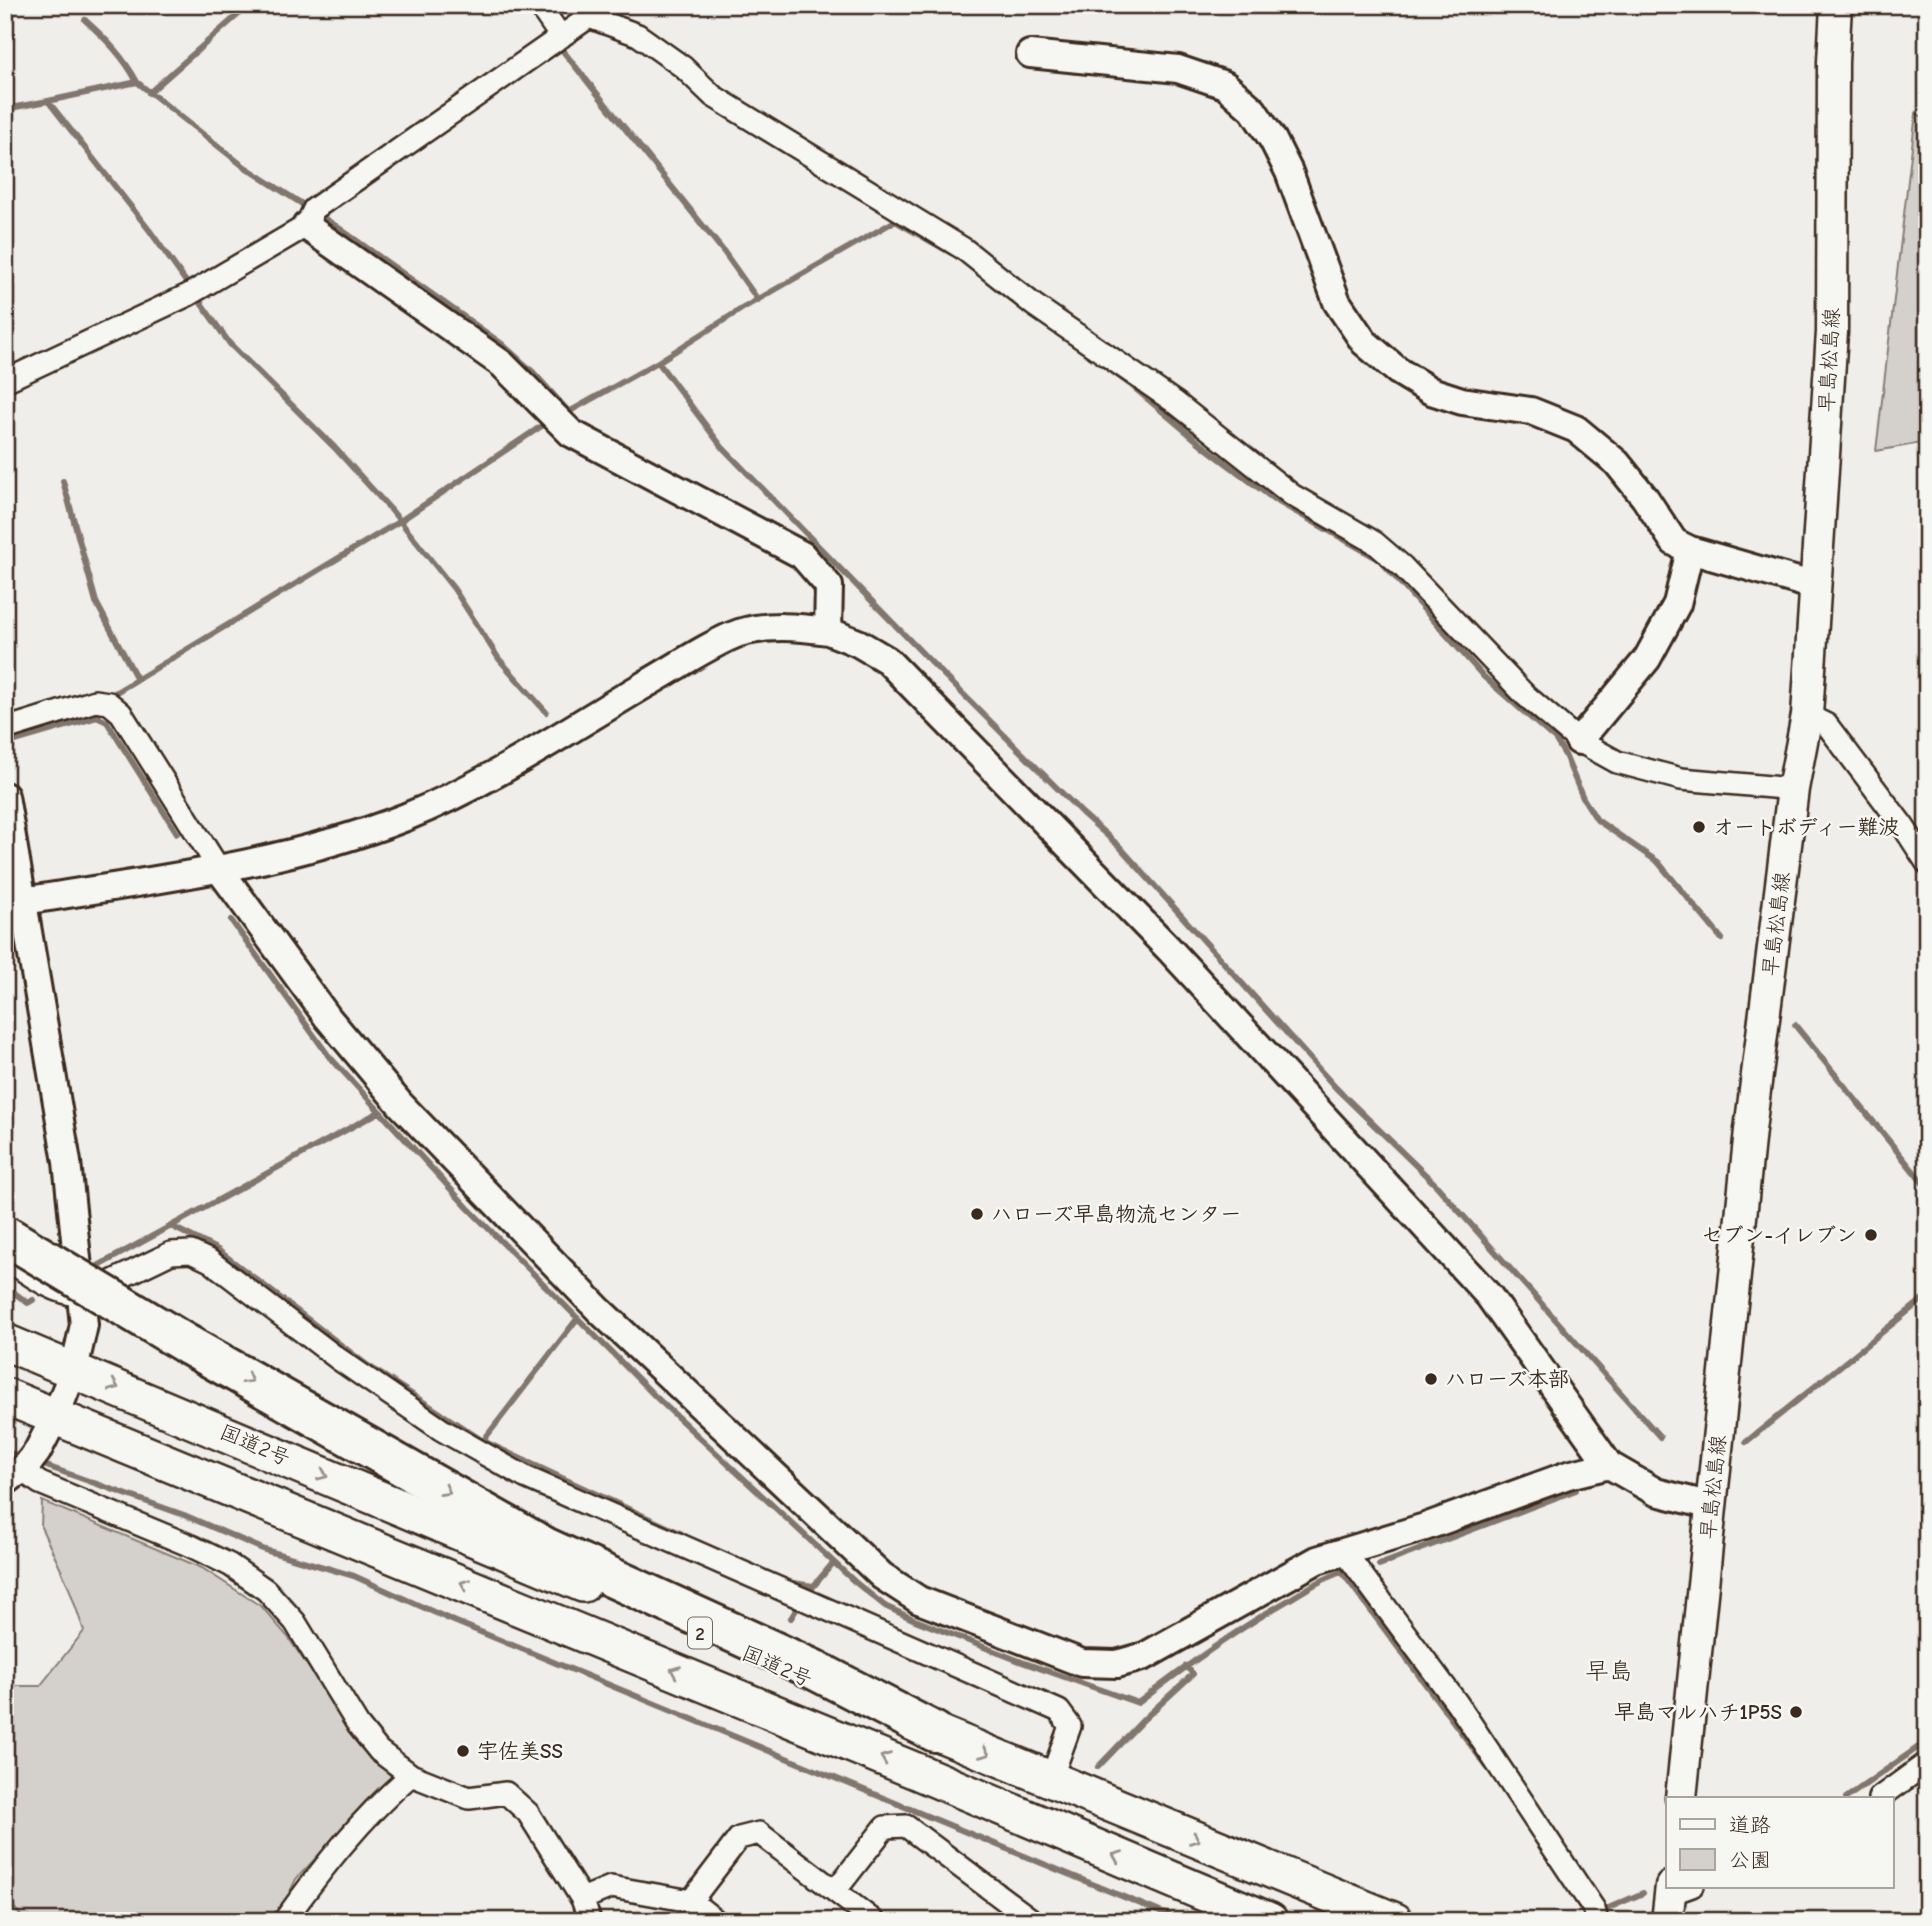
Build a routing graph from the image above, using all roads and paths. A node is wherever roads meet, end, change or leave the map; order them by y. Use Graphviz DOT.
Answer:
graph roads {
  1 [pos="539,5"];
  2 [pos="1836,5"];
  3 [pos="561,37"];
  4 [pos="1030,54"];
  5 [pos="310,218"];
  6 [pos="5,381"];
  7 [pos="1690,550"];
  8 [pos="1815,586"];
  9 [pos="828,631"];
  10 [pos="1807,715"];
  11 [pos="5,729"];
  12 [pos="1579,741"];
  13 [pos="1793,789"];
  14 [pos="5,796"];
  15 [pos="1927,863"];
  16 [pos="219,869"];
  17 [pos="12,875"];
  18 [pos="24,901"];
  19 [pos="5,1235"];
  20 [pos="5,1258"];
  21 [pos="82,1296"];
  22 [pos="5,1342"];
  23 [pos="74,1370"];
  24 [pos="5,1396"];
  25 [pos="56,1415"];
  26 [pos="1609,1465"];
  27 [pos="17,1471"];
  28 [pos="1712,1506"];
  29 [pos="1344,1551"];
  30 [pos="935,1732"];
  31 [pos="1927,1763"];
  32 [pos="411,1775"];
  33 [pos="1051,1779"];
  34 [pos="1681,1797"];
  35 [pos="1880,1797"];
  36 [pos="835,1891"];
  37 [pos="582,1899"];
  38 [pos="691,1901"];
  39 [pos="1596,1916"];
  40 [pos="284,1921"];
  41 [pos="590,1921"];
  42 [pos="716,1921"];
  43 [pos="874,1921"];
  44 [pos="1032,1921"];
  45 [pos="1270,1921"];
  46 [pos="1395,1921"];
  1 -- 3 [label="street"];
  2 -- 8 [label="main road, 早島松島線"];
  3 -- 5 [label="street"];
  3 -- 12 [label="street"];
  4 -- 7 [label="street"];
  5 -- 6 [label="street"];
  5 -- 9 [label="street"];
  7 -- 8 [label="street"];
  7 -- 12 [label="street"];
  8 -- 10 [label="main road, 早島松島線"];
  9 -- 16 [label="street"];
  9 -- 26 [label="street"];
  10 -- 13 [label="main road, 早島松島線"];
  10 -- 15 [label="street"];
  11 -- 16 [label="street"];
  12 -- 13 [label="street"];
  13 -- 28 [label="main road, 早島松島線"];
  14 -- 17 [label="street"];
  16 -- 18 [label="street"];
  16 -- 29 [label="street"];
  17 -- 18 [label="street"];
  18 -- 21 [label="street"];
  19 -- 30 [label="highway, one-way, bridge"];
  20 -- 21 [label="street"];
  21 -- 23 [label="street"];
  21 -- 33 [label="street"];
  22 -- 23 [label="highway, 国道2号 / 2"];
  23 -- 25 [label="street"];
  23 -- 30 [label="highway, 国道2号 / 2, one-way"];
  24 -- 25 [label="highway, 国道2号 / 2"];
  25 -- 27 [label="street"];
  45 -- 25 [label="highway, 国道2号 / 2, one-way"];
  26 -- 28 [label="street"];
  26 -- 29 [label="street"];
  27 -- 32 [label="street"];
  28 -- 34 [label="main road, 早島松島線"];
  29 -- 39 [label="street"];
  30 -- 33 [label="highway, 国道2号 / 2, one-way"];
  31 -- 35 [label="street"];
  32 -- 37 [label="street"];
  32 -- 40 [label="street"];
  33 -- 46 [label="highway, 国道2号 / 2, one-way"];
  36 -- 38 [label="street"];
  36 -- 43 [label="street"];
  36 -- 44 [label="street"];
  37 -- 38 [label="street"];
  37 -- 41 [label="street"];
  38 -- 42 [label="street"];
}
